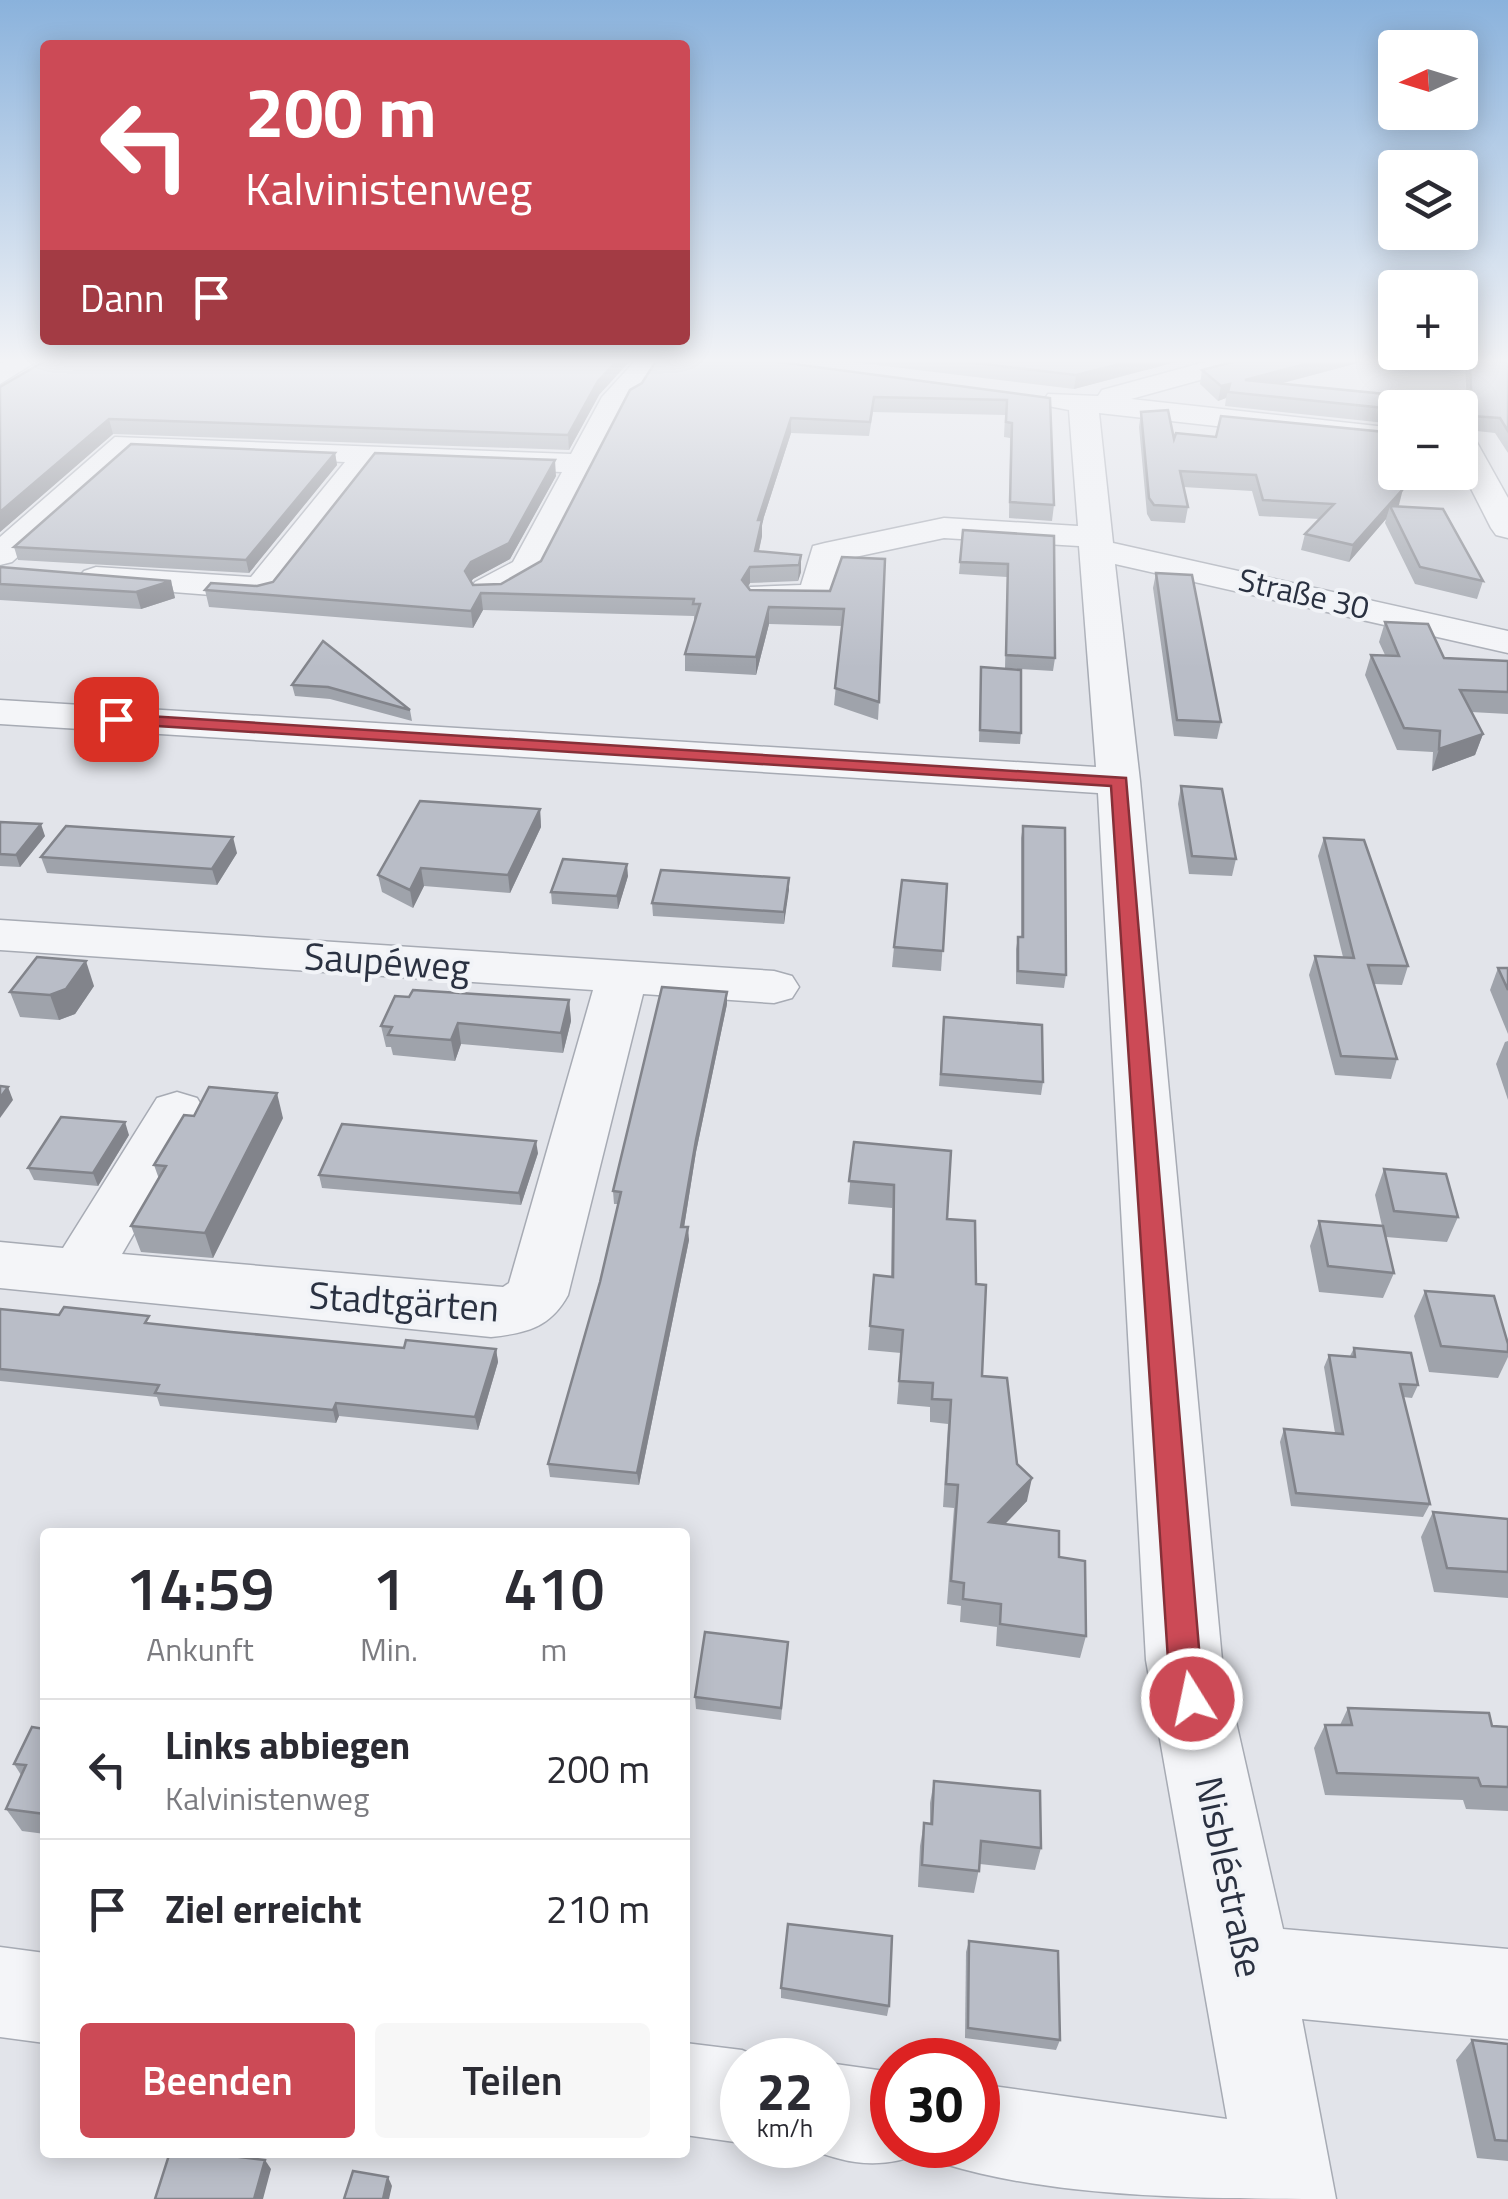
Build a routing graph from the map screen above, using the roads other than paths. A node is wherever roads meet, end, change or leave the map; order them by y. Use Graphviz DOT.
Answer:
graph roads {
  1 [pos="103,464"];
  2 [pos="360,464"];
  3 [pos="576,464"];
  4 [pos="583,464"];
  5 [pos="1105,464"];
  6 [pos="1480,464"];
  7 [pos="1508,528"];
  8 [pos="1097,544"];
  9 [pos="0,555"];
  10 [pos="0,573"];
  11 [pos="488,590"];
  12 [pos="763,595"];
  13 [pos="1508,642"];
  14 [pos="0,712"];
  15 [pos="1119,782"];
  16 [pos="0,936"];
  17 [pos="621,979"];
  18 [pos="774,987"];
  19 [pos="177,1111"];
  20 [pos="0,1266"];
  21 [pos="79,1273"];
  22 [pos="1248,1970"];
  23 [pos="0,1992"];
  24 [pos="1508,1994"];
  25 [pos="40,1997"];
  26 [pos="690,2090"];
  27 [pos="720,2095"];
  28 [pos="1000,2135"];
  29 [pos="1287,2187"];
  1 -- 9 [label="street"];
  2 -- 10 [label="street"];
  3 -- 4 [label="street"];
  4 -- 11 [label="street"];
  5 -- 8 [label="street, Nisbléstraße"];
  6 -- 7 [label="street"];
  8 -- 12 [label="street"];
  8 -- 13 [label="street, Straße 30"];
  8 -- 15 [label="street, Nisbléstraße"];
  14 -- 15 [label="street"];
  15 -- 22 [label="street, Nisbléstraße"];
  16 -- 17 [label="street, Saupéweg"];
  17 -- 18 [label="street, Saupéweg"];
  17 -- 21 [label="street, Stadtgärten"];
  19 -- 21 [label="street"];
  20 -- 21 [label="street, Stadtgärten"];
  22 -- 24 [label="street"];
  22 -- 29 [label="street, Nisbléstraße"];
  23 -- 25 [label="street"];
  26 -- 27 [label="street"];
  28 -- 29 [label="street"];
}
